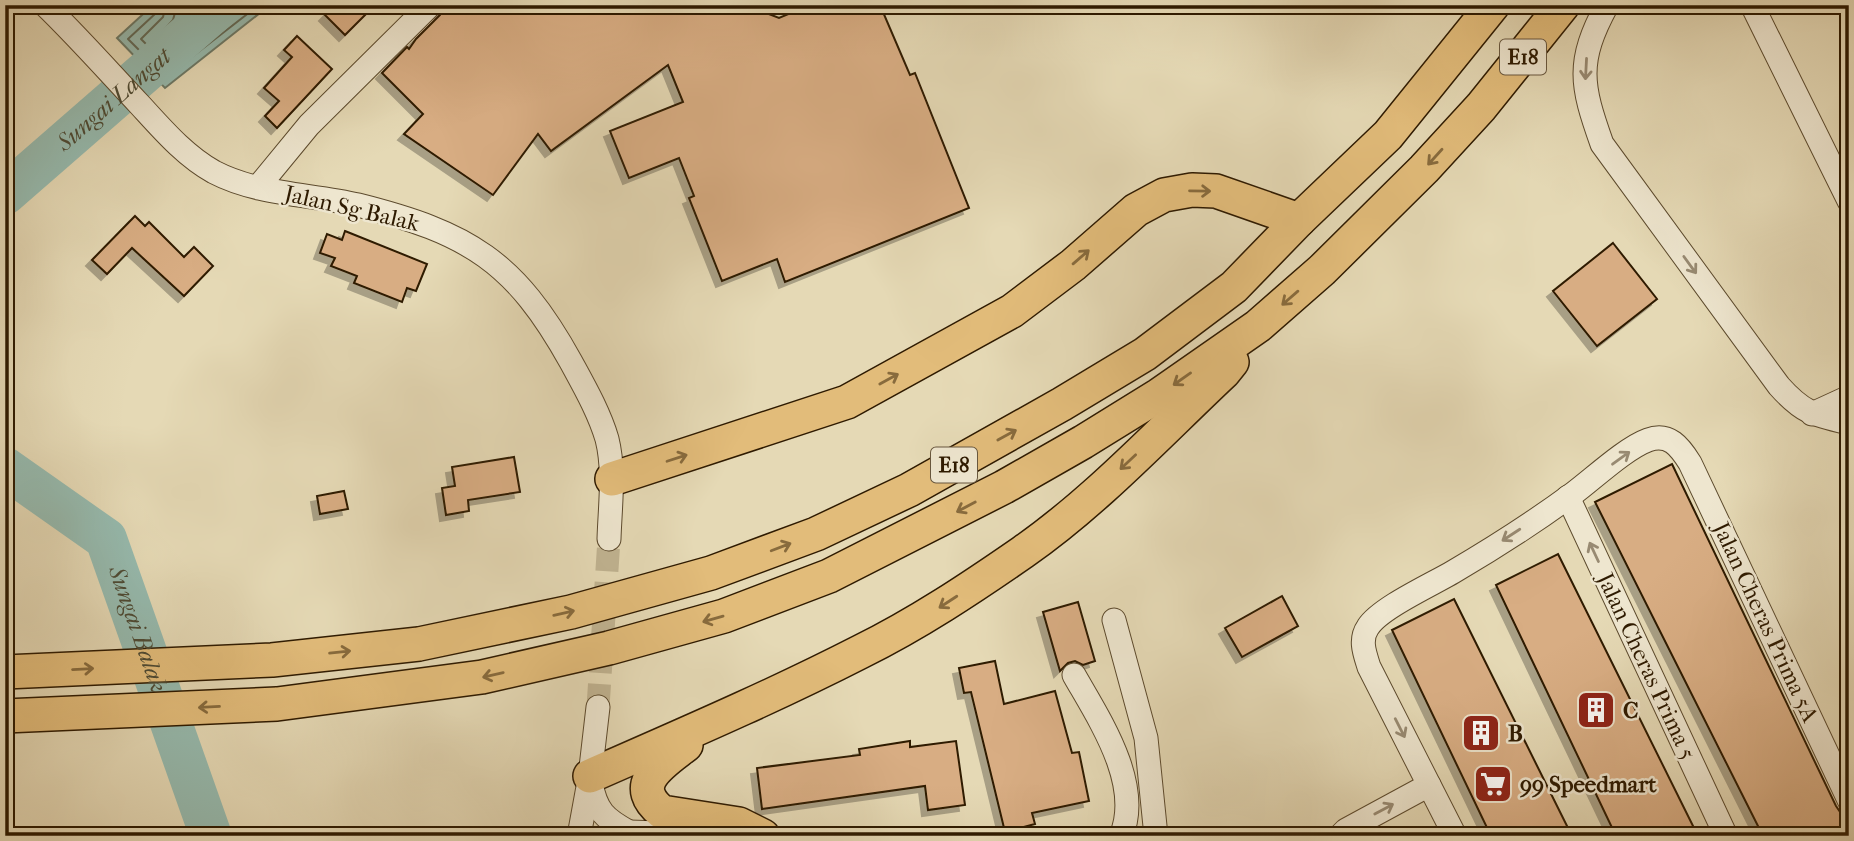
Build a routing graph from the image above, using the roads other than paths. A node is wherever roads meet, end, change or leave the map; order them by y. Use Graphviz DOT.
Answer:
graph roads {
  1 [pos="45,5"];
  2 [pos="430,5"];
  3 [pos="1493,5"];
  4 [pos="1563,5"];
  5 [pos="1607,5"];
  6 [pos="1752,5"];
  7 [pos="258,187"];
  8 [pos="1849,201"];
  9 [pos="1298,220"];
  10 [pos="1258,326"];
  11 [pos="1849,397"];
  12 [pos="1812,414"];
  13 [pos="1849,423"];
  14 [pos="612,479"];
  15 [pos="1568,497"];
  16 [pos="609,539"];
  17 [pos="1114,620"];
  18 [pos="10,672"];
  19 [pos="1074,675"];
  20 [pos="598,707"];
  21 [pos="13,716"];
  22 [pos="718,720"];
  23 [pos="590,776"];
  24 [pos="1429,785"];
  25 [pos="1849,800"];
  26 [pos="621,834"];
  27 [pos="579,836"];
  28 [pos="756,836"];
  29 [pos="762,836"];
  30 [pos="1121,836"];
  31 [pos="1156,836"];
  32 [pos="1340,836"];
  33 [pos="1455,836"];
  34 [pos="1726,836"];
  1 -- 7 [label="street, Jalan Sg Balak"];
  2 -- 7 [label="street"];
  3 -- 9 [label="highway, E18"];
  4 -- 10 [label="highway, E18, one-way"];
  5 -- 12 [label="street, one-way"];
  6 -- 8 [label="street"];
  7 -- 14 [label="street, Jalan Sg Balak"];
  14 -- 9 [label="highway, one-way"];
  18 -- 9 [label="highway, E18, one-way"];
  10 -- 21 [label="highway, E18, one-way"];
  10 -- 22 [label="highway, one-way"];
  11 -- 12 [label="street"];
  12 -- 13 [label="street"];
  14 -- 16 [label="street, Jalan Sg Balak"];
  15 -- 24 [label="street, one-way"];
  15 -- 25 [label="street, Jalan Cheras Prima 5A, one-way"];
  34 -- 15 [label="street, Jalan Cheras Prima 5, one-way"];
  17 -- 31 [label="street"];
  19 -- 30 [label="street"];
  20 -- 23 [label="street"];
  22 -- 23 [label="highway"];
  22 -- 29 [label="highway"];
  23 -- 26 [label="street"];
  23 -- 27 [label="street"];
  32 -- 24 [label="street, one-way"];
  24 -- 33 [label="street"];
  26 -- 28 [label="street"];
}
